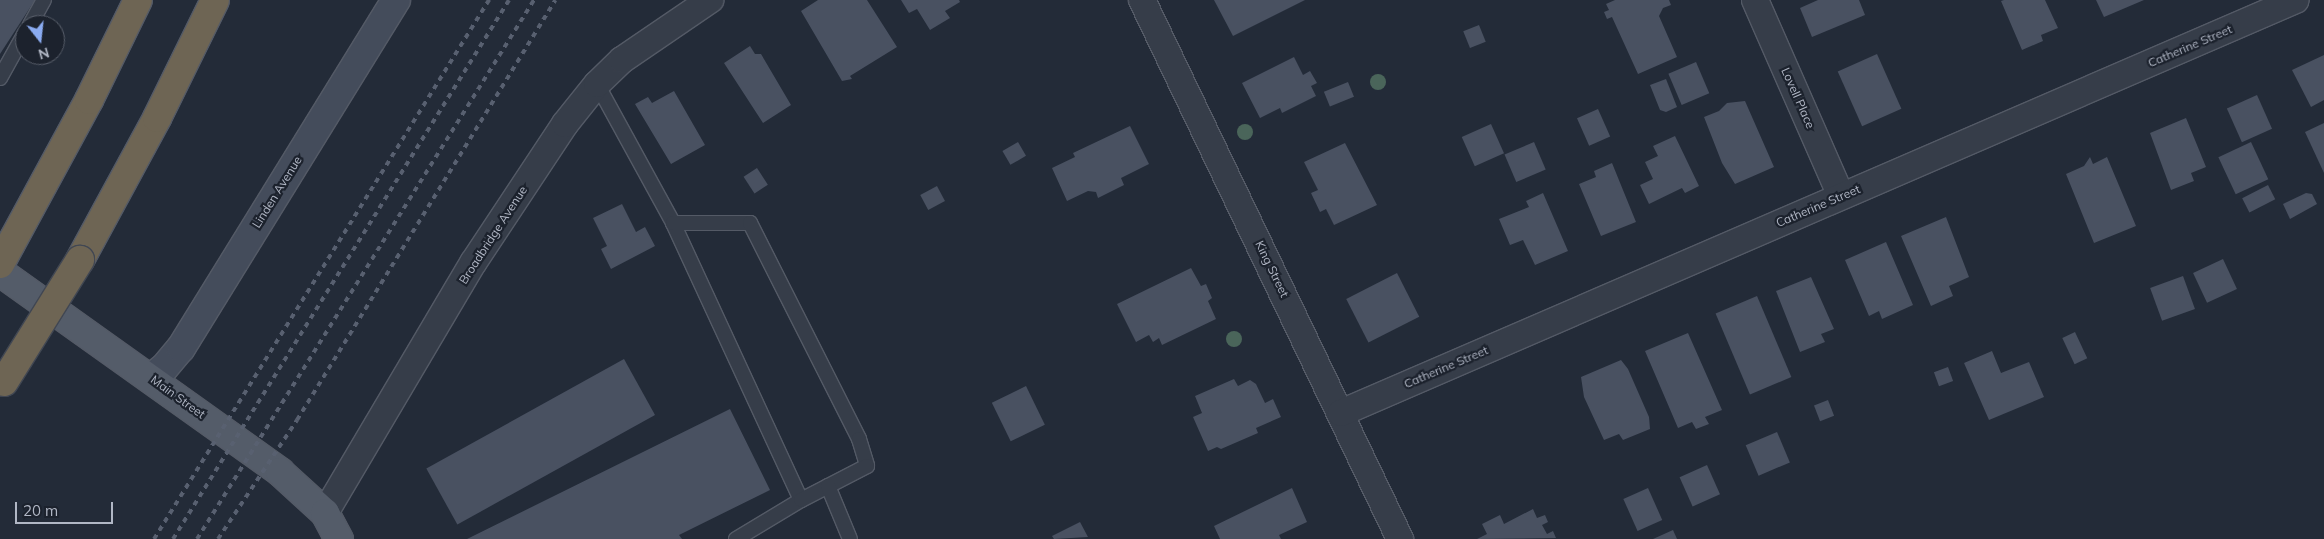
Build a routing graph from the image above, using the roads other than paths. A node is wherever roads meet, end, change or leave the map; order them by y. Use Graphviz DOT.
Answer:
graph roads {
  1 [pos="44,0"];
  2 [pos="138,0"];
  3 [pos="396,0"];
  4 [pos="710,0"];
  5 [pos="1142,0"];
  6 [pos="1755,0"];
  7 [pos="2296,0"];
  8 [pos="213,5"];
  9 [pos="36,15"];
  10 [pos="15,51"];
  11 [pos="0,78"];
  12 [pos="597,84"];
  13 [pos="1842,196"];
  14 [pos="673,222"];
  15 [pos="0,264"];
  16 [pos="0,272"];
  17 [pos="151,378"];
  18 [pos="2,386"];
  19 [pos="1341,413"];
  20 [pos="828,486"];
  21 [pos="801,500"];
  22 [pos="325,513"];
  23 [pos="339,539"];
  24 [pos="736,539"];
  25 [pos="850,539"];
  26 [pos="1400,539"];
  1 -- 9 [label="lane"];
  2 -- 15 [label="highway"];
  3 -- 17 [label="street, Linden Avenue"];
  4 -- 12 [label="street, Broadbridge Avenue"];
  5 -- 19 [label="street, King Street"];
  6 -- 13 [label="street, Lovell Place"];
  7 -- 13 [label="street, Catherine Street"];
  8 -- 18 [label="highway, bridge"];
  10 -- 11 [label="lane"];
  12 -- 14 [label="lane"];
  12 -- 22 [label="street, Broadbridge Avenue"];
  13 -- 19 [label="street, Catherine Street"];
  14 -- 20 [label="lane"];
  14 -- 21 [label="lane"];
  16 -- 17 [label="main road, Main Street"];
  17 -- 22 [label="main road, Main Street"];
  19 -- 26 [label="street, King Street"];
  20 -- 21 [label="lane"];
  20 -- 25 [label="lane"];
  21 -- 24 [label="lane"];
  22 -- 23 [label="main road, Main Street"];
}
